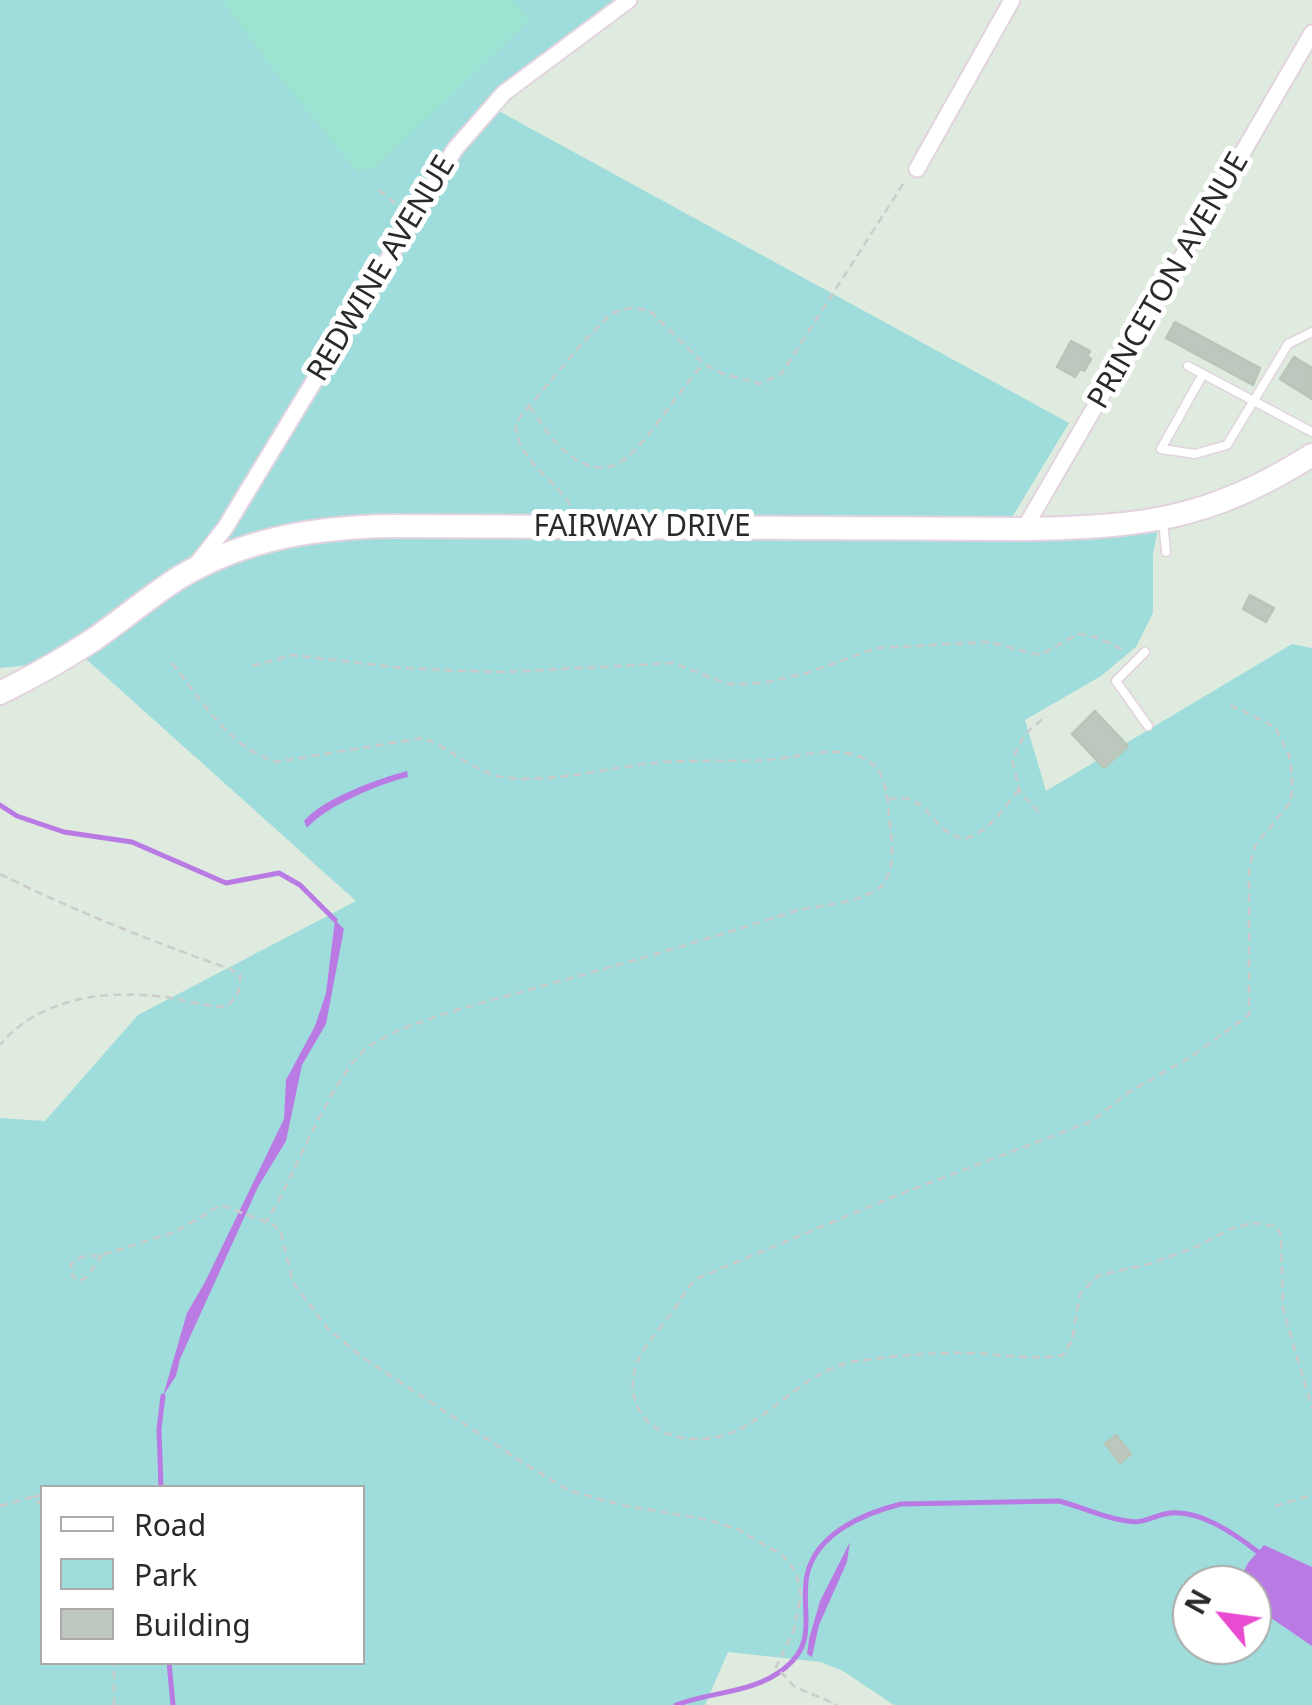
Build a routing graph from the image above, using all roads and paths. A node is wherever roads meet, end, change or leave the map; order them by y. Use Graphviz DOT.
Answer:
graph roads {
  1 [pos="629,0"];
  2 [pos="1012,0"];
  3 [pos="1312,33"];
  4 [pos="917,168"];
  5 [pos="379,190"];
  6 [pos="413,218"];
  7 [pos="1312,332"];
  8 [pos="703,363"];
  9 [pos="1188,366"];
  10 [pos="1203,374"];
  11 [pos="1255,402"];
  12 [pos="529,406"];
  13 [pos="1312,432"];
  14 [pos="1312,455"];
  15 [pos="1163,520"];
  16 [pos="570,526"];
  17 [pos="1024,530"];
  18 [pos="1166,552"];
  19 [pos="179,578"];
  20 [pos="1143,655"];
  21 [pos="172,663"];
  22 [pos="252,666"];
  23 [pos="0,693"];
  24 [pos="1230,706"];
  25 [pos="1046,716"];
  26 [pos="1148,726"];
  27 [pos="1018,789"];
  28 [pos="887,800"];
  29 [pos="1039,812"];
  30 [pos="0,874"];
  31 [pos="0,1046"];
  32 [pos="266,1222"];
  33 [pos="102,1255"];
  34 [pos="1312,1408"];
  35 [pos="40,1495"];
  36 [pos="1312,1495"];
  37 [pos="32,1497"];
  38 [pos="40,1503"];
  39 [pos="0,1506"];
  40 [pos="1275,1506"];
  41 [pos="114,1665"];
  42 [pos="114,1705"];
  43 [pos="838,1705"];
  1 -- 6 [label="street, REDWINE AVENUE"];
  2 -- 4 [label="street"];
  3 -- 17 [label="street, PRINCETON AVENUE"];
  4 -- 8 [label="path"];
  5 -- 6 [label="path"];
  6 -- 19 [label="street, REDWINE AVENUE"];
  7 -- 11 [label="lane"];
  8 -- 12 [label="path"];
  8 -- 12 [label="path"];
  9 -- 10 [label="lane"];
  10 -- 11 [label="lane"];
  10 -- 11 [label="lane"];
  11 -- 13 [label="lane"];
  12 -- 16 [label="path"];
  14 -- 15 [label="street, FAIRWAY DRIVE"];
  15 -- 17 [label="street, FAIRWAY DRIVE"];
  15 -- 18 [label="lane"];
  16 -- 17 [label="street, FAIRWAY DRIVE"];
  16 -- 19 [label="street, FAIRWAY DRIVE"];
  19 -- 23 [label="street, FAIRWAY DRIVE"];
  20 -- 22 [label="path"];
  20 -- 26 [label="lane"];
  21 -- 28 [label="path"];
  24 -- 34 [label="path"];
  25 -- 27 [label="path"];
  27 -- 28 [label="path"];
  27 -- 29 [label="path"];
  28 -- 32 [label="path"];
  30 -- 31 [label="path"];
  32 -- 33 [label="path"];
  32 -- 43 [label="path"];
  33 -- 33 [label="path"];
  35 -- 37 [label="path"];
  36 -- 40 [label="path"];
  37 -- 38 [label="path"];
  37 -- 39 [label="path"];
  41 -- 42 [label="path"];
}
